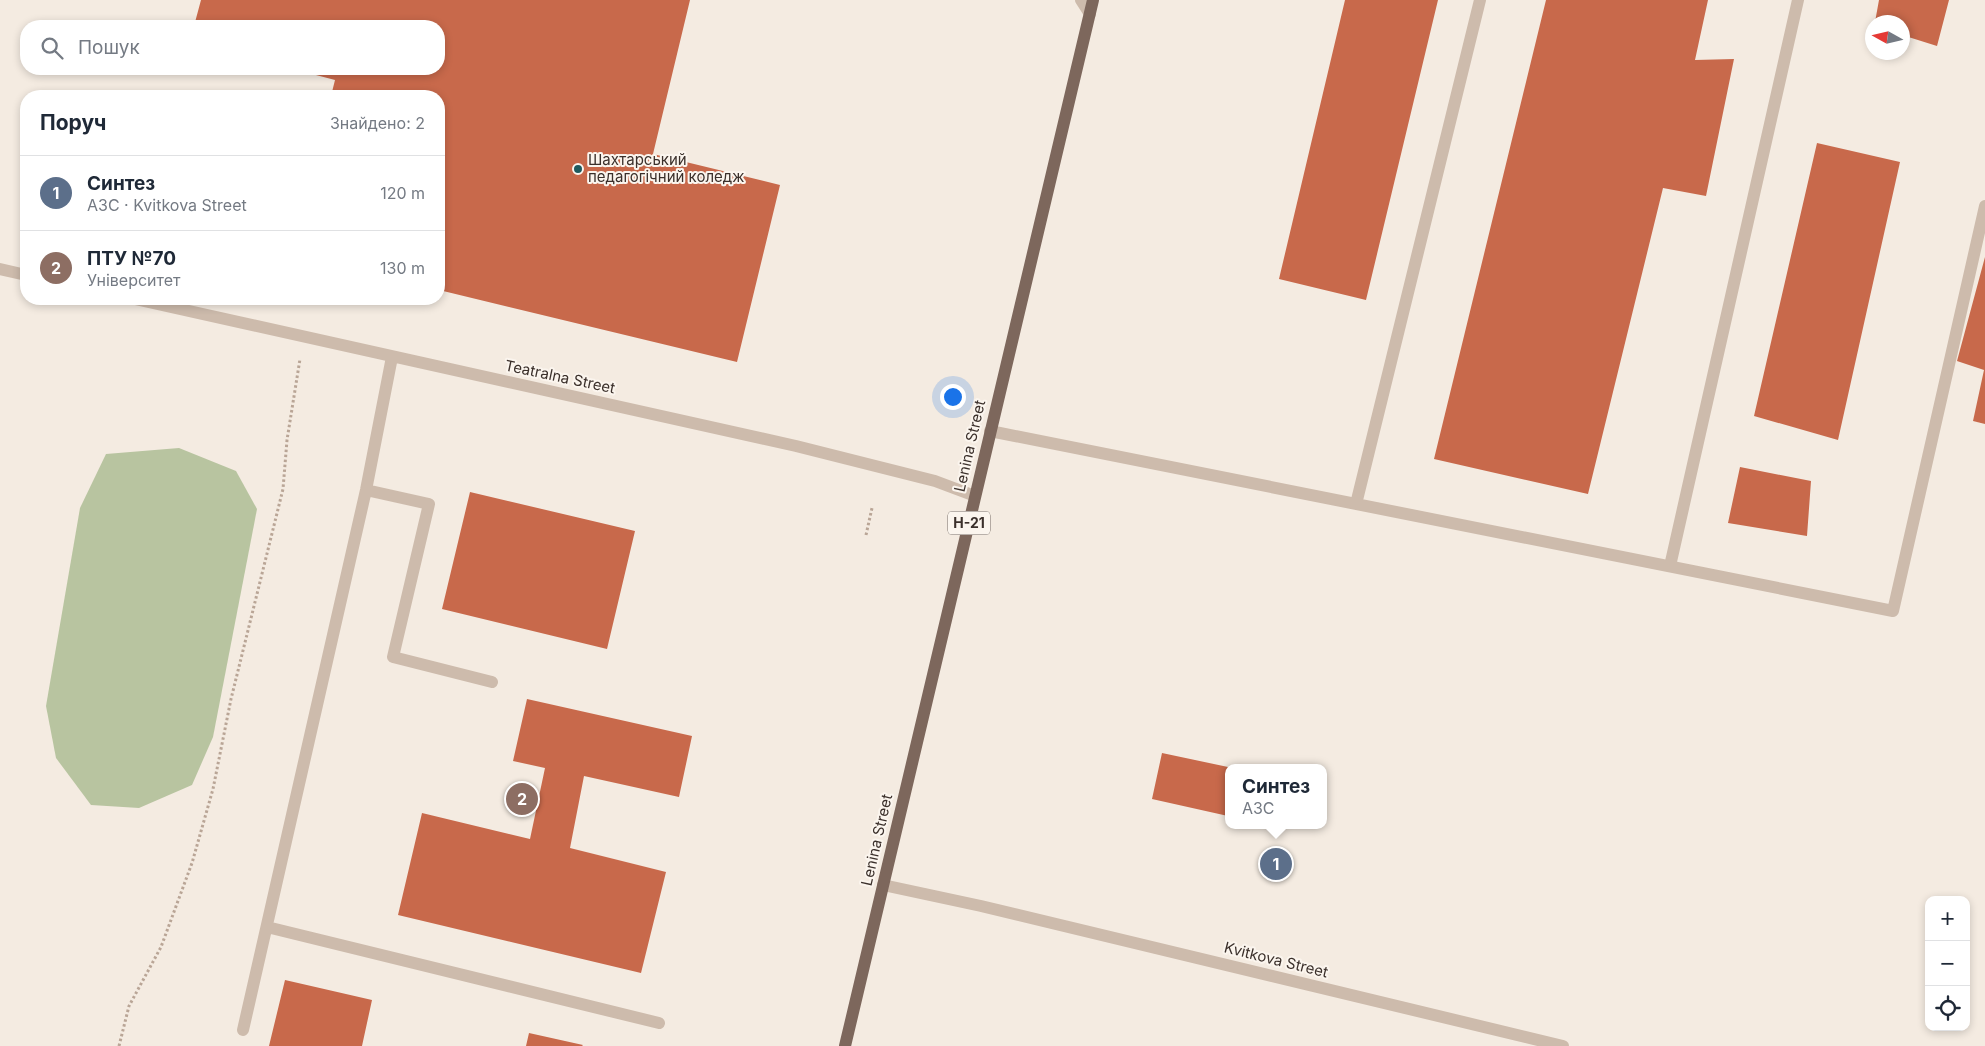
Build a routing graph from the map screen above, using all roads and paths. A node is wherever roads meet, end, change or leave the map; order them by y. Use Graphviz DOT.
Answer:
graph roads {
  1 [pos="1081,0"];
  2 [pos="1093,0"];
  3 [pos="1480,0"];
  4 [pos="1798,0"];
  5 [pos="1090,14"];
  6 [pos="1985,206"];
  7 [pos="0,269"];
  8 [pos="20,274"];
  9 [pos="163,305"];
  10 [pos="304,335"];
  11 [pos="392,357"];
  12 [pos="990,431"];
  13 [pos="366,490"];
  14 [pos="975,496"];
  15 [pos="1356,504"];
  16 [pos="872,508"];
  17 [pos="866,535"];
  18 [pos="1670,566"];
  19 [pos="492,682"];
  20 [pos="883,885"];
  21 [pos="266,927"];
  22 [pos="659,1023"];
  23 [pos="243,1030"];
  24 [pos="119,1046"];
  25 [pos="845,1046"];
  26 [pos="1563,1046"];
  1 -- 5 [label="street"];
  2 -- 5 [label="main road, Lenina Street / Н-21"];
  3 -- 15 [label="street"];
  4 -- 18 [label="street"];
  5 -- 12 [label="main road, Lenina Street / Н-21"];
  6 -- 18 [label="street"];
  7 -- 8 [label="street"];
  9 -- 10 [label="street, Teatralna Street"];
  10 -- 11 [label="street, Teatralna Street"];
  10 -- 24 [label="path"];
  11 -- 13 [label="street"];
  11 -- 14 [label="street, Teatralna Street"];
  12 -- 14 [label="main road, Lenina Street / Н-21"];
  12 -- 15 [label="street"];
  13 -- 19 [label="street"];
  13 -- 21 [label="street"];
  14 -- 20 [label="main road, Lenina Street / Н-21"];
  15 -- 18 [label="street"];
  16 -- 17 [label="path"];
  20 -- 25 [label="main road, Lenina Street / Н-21"];
  20 -- 26 [label="street, Kvitkova Street"];
  21 -- 22 [label="street"];
  21 -- 23 [label="street"];
}
